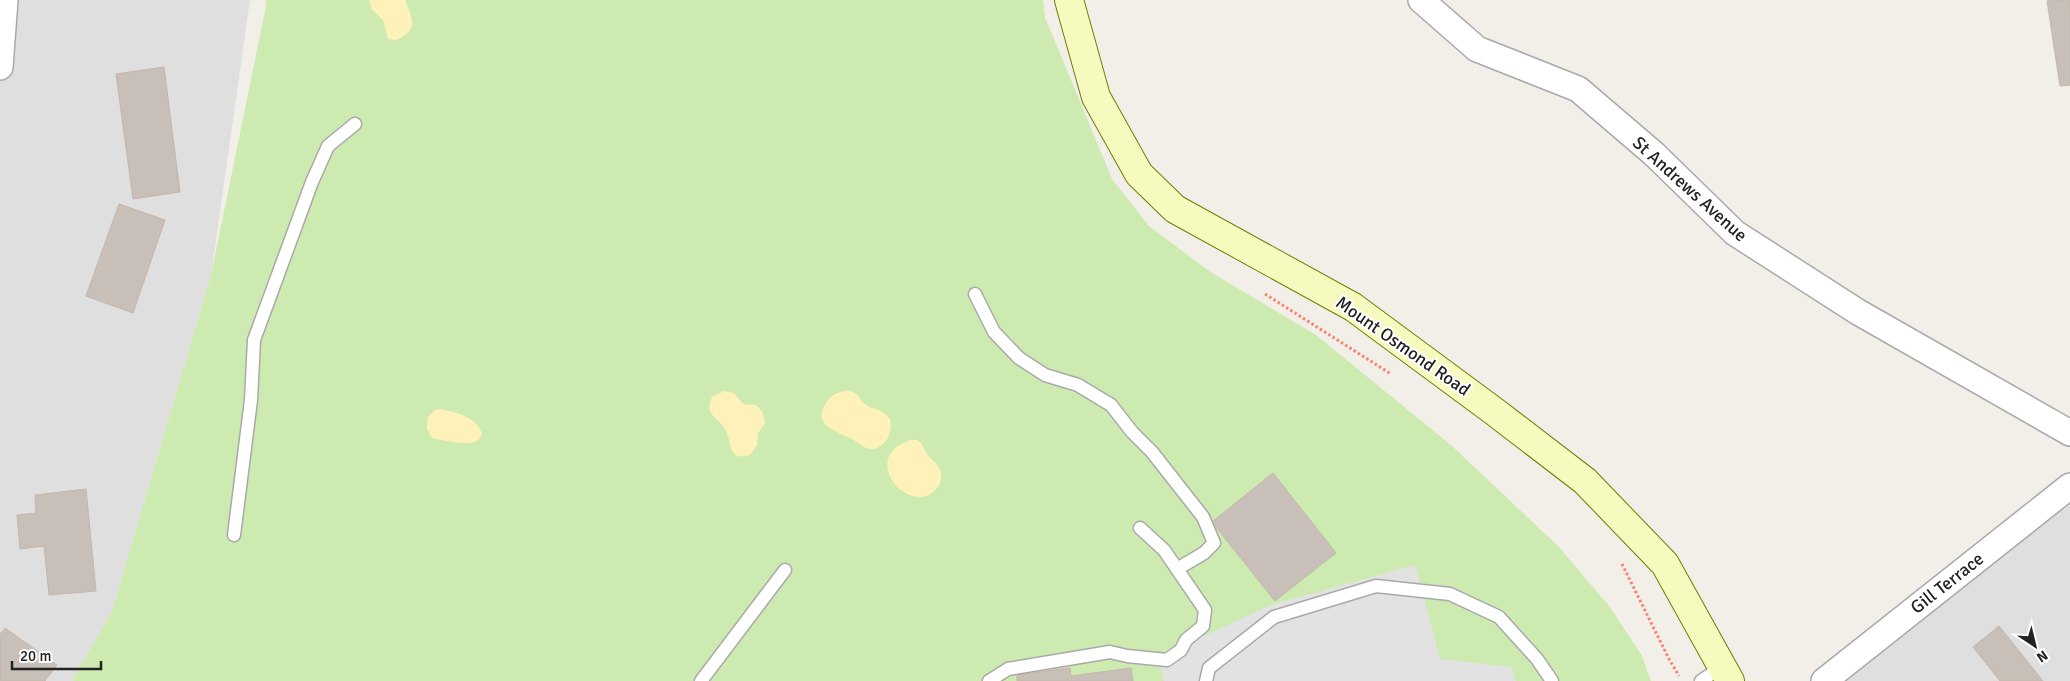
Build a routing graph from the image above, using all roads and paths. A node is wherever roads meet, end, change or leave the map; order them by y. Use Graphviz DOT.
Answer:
graph roads {
  1 [pos="5,0"];
  2 [pos="1069,0"];
  3 [pos="1422,0"];
  4 [pos="0,67"];
  5 [pos="355,124"];
  6 [pos="975,294"];
  7 [pos="2070,433"];
  8 [pos="2070,486"];
  9 [pos="1140,528"];
  10 [pos="234,535"];
  11 [pos="1177,569"];
  12 [pos="785,570"];
  13 [pos="1718,676"];
  14 [pos="702,681"];
  15 [pos="989,681"];
  16 [pos="1206,681"];
  17 [pos="1552,681"];
  18 [pos="1824,681"];
  1 -- 4 [label="street"];
  2 -- 13 [label="street, Mount Osmond Road"];
  3 -- 7 [label="street, St Andrews Avenue"];
  5 -- 10 [label="lane"];
  6 -- 11 [label="lane"];
  8 -- 18 [label="street, Gill Terrace"];
  9 -- 11 [label="lane"];
  11 -- 15 [label="lane"];
  12 -- 14 [label="lane"];
  16 -- 17 [label="lane"];
}
